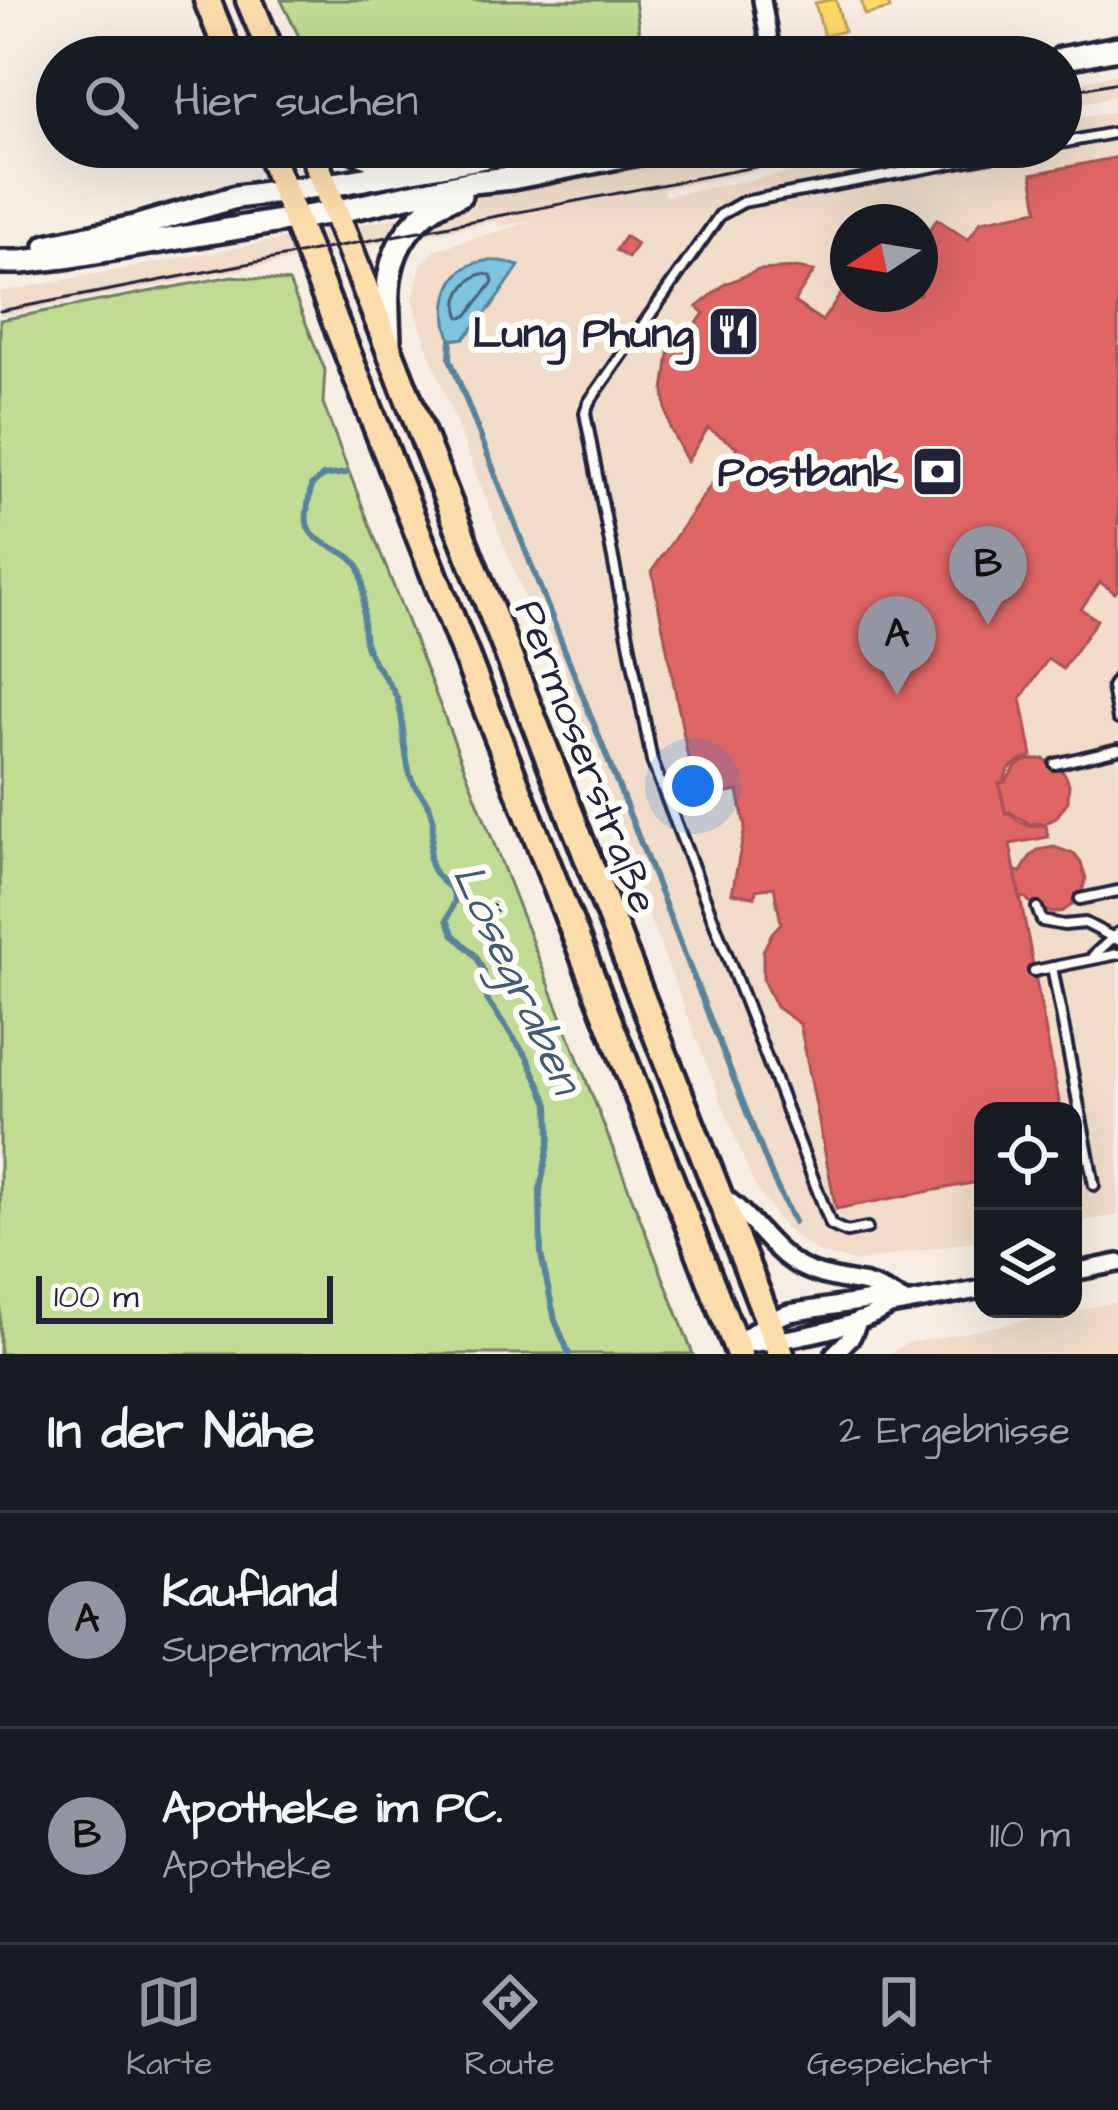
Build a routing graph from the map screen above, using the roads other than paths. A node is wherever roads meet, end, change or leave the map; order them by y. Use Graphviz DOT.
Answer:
graph roads {
  1 [pos="207,0"];
  2 [pos="249,0"];
  3 [pos="761,0"];
  4 [pos="222,36"];
  5 [pos="264,36"];
  6 [pos="768,36"];
  7 [pos="1118,48"];
  8 [pos="1082,54"];
  9 [pos="1118,132"];
  10 [pos="1082,139"];
  11 [pos="276,168"];
  12 [pos="319,168"];
  13 [pos="391,168"];
  14 [pos="415,168"];
  15 [pos="563,168"];
  16 [pos="910,168"];
  17 [pos="397,171"];
  18 [pos="512,178"];
  19 [pos="325,184"];
  20 [pos="284,189"];
  21 [pos="334,212"];
  22 [pos="295,218"];
  23 [pos="0,259"];
  24 [pos="389,353"];
  25 [pos="1118,678"];
  26 [pos="1118,718"];
  27 [pos="1118,749"];
  28 [pos="1055,764"];
  29 [pos="1118,891"];
  30 [pos="1080,899"];
  31 [pos="1037,908"];
  32 [pos="1116,937"];
  33 [pos="1118,954"];
  34 [pos="1087,960"];
  35 [pos="1052,967"];
  36 [pos="1034,971"];
  37 [pos="1094,1185"];
  38 [pos="718,1193"];
  39 [pos="867,1228"];
  40 [pos="1118,1263"];
  41 [pos="1082,1270"];
  42 [pos="974,1291"];
  43 [pos="908,1303"];
  44 [pos="890,1306"];
  45 [pos="859,1320"];
  46 [pos="775,1339"];
  47 [pos="737,1350"];
  48 [pos="834,1354"];
  1 -- 4 [label="main road"];
  2 -- 5 [label="main road"];
  3 -- 6 [label="street"];
  7 -- 8 [label="main road"];
  9 -- 10 [label="lane"];
  11 -- 20 [label="main road, Permoserstraße"];
  12 -- 19 [label="main road, Permoserstraße"];
  13 -- 17 [label="main road"];
  14 -- 17 [label="main road"];
  15 -- 18 [label="main road"];
  16 -- 39 [label="lane"];
  17 -- 19 [label="main road"];
  18 -- 21 [label="main road"];
  18 -- 24 [label="main road"];
  19 -- 20 [label="main road"];
  19 -- 21 [label="main road, Permoserstraße"];
  20 -- 22 [label="main road, Permoserstraße"];
  20 -- 23 [label="main road"];
  21 -- 22 [label="main road"];
  21 -- 24 [label="main road, Permoserstraße"];
  22 -- 23 [label="main road"];
  22 -- 47 [label="main road, Permoserstraße"];
  24 -- 38 [label="main road, Permoserstraße"];
  25 -- 26 [label="lane"];
  27 -- 28 [label="lane"];
  29 -- 30 [label="lane"];
  31 -- 32 [label="lane"];
  32 -- 34 [label="lane"];
  33 -- 34 [label="lane"];
  34 -- 35 [label="lane"];
  35 -- 36 [label="lane"];
  35 -- 37 [label="lane"];
  38 -- 43 [label="street"];
  38 -- 46 [label="main road, Permoserstraße"];
  40 -- 41 [label="street"];
  42 -- 43 [label="street"];
  43 -- 44 [label="street"];
  44 -- 45 [label="street"];
  44 -- 46 [label="street"];
  45 -- 46 [label="street"];
  45 -- 48 [label="street"];
  46 -- 47 [label="street"];
}
